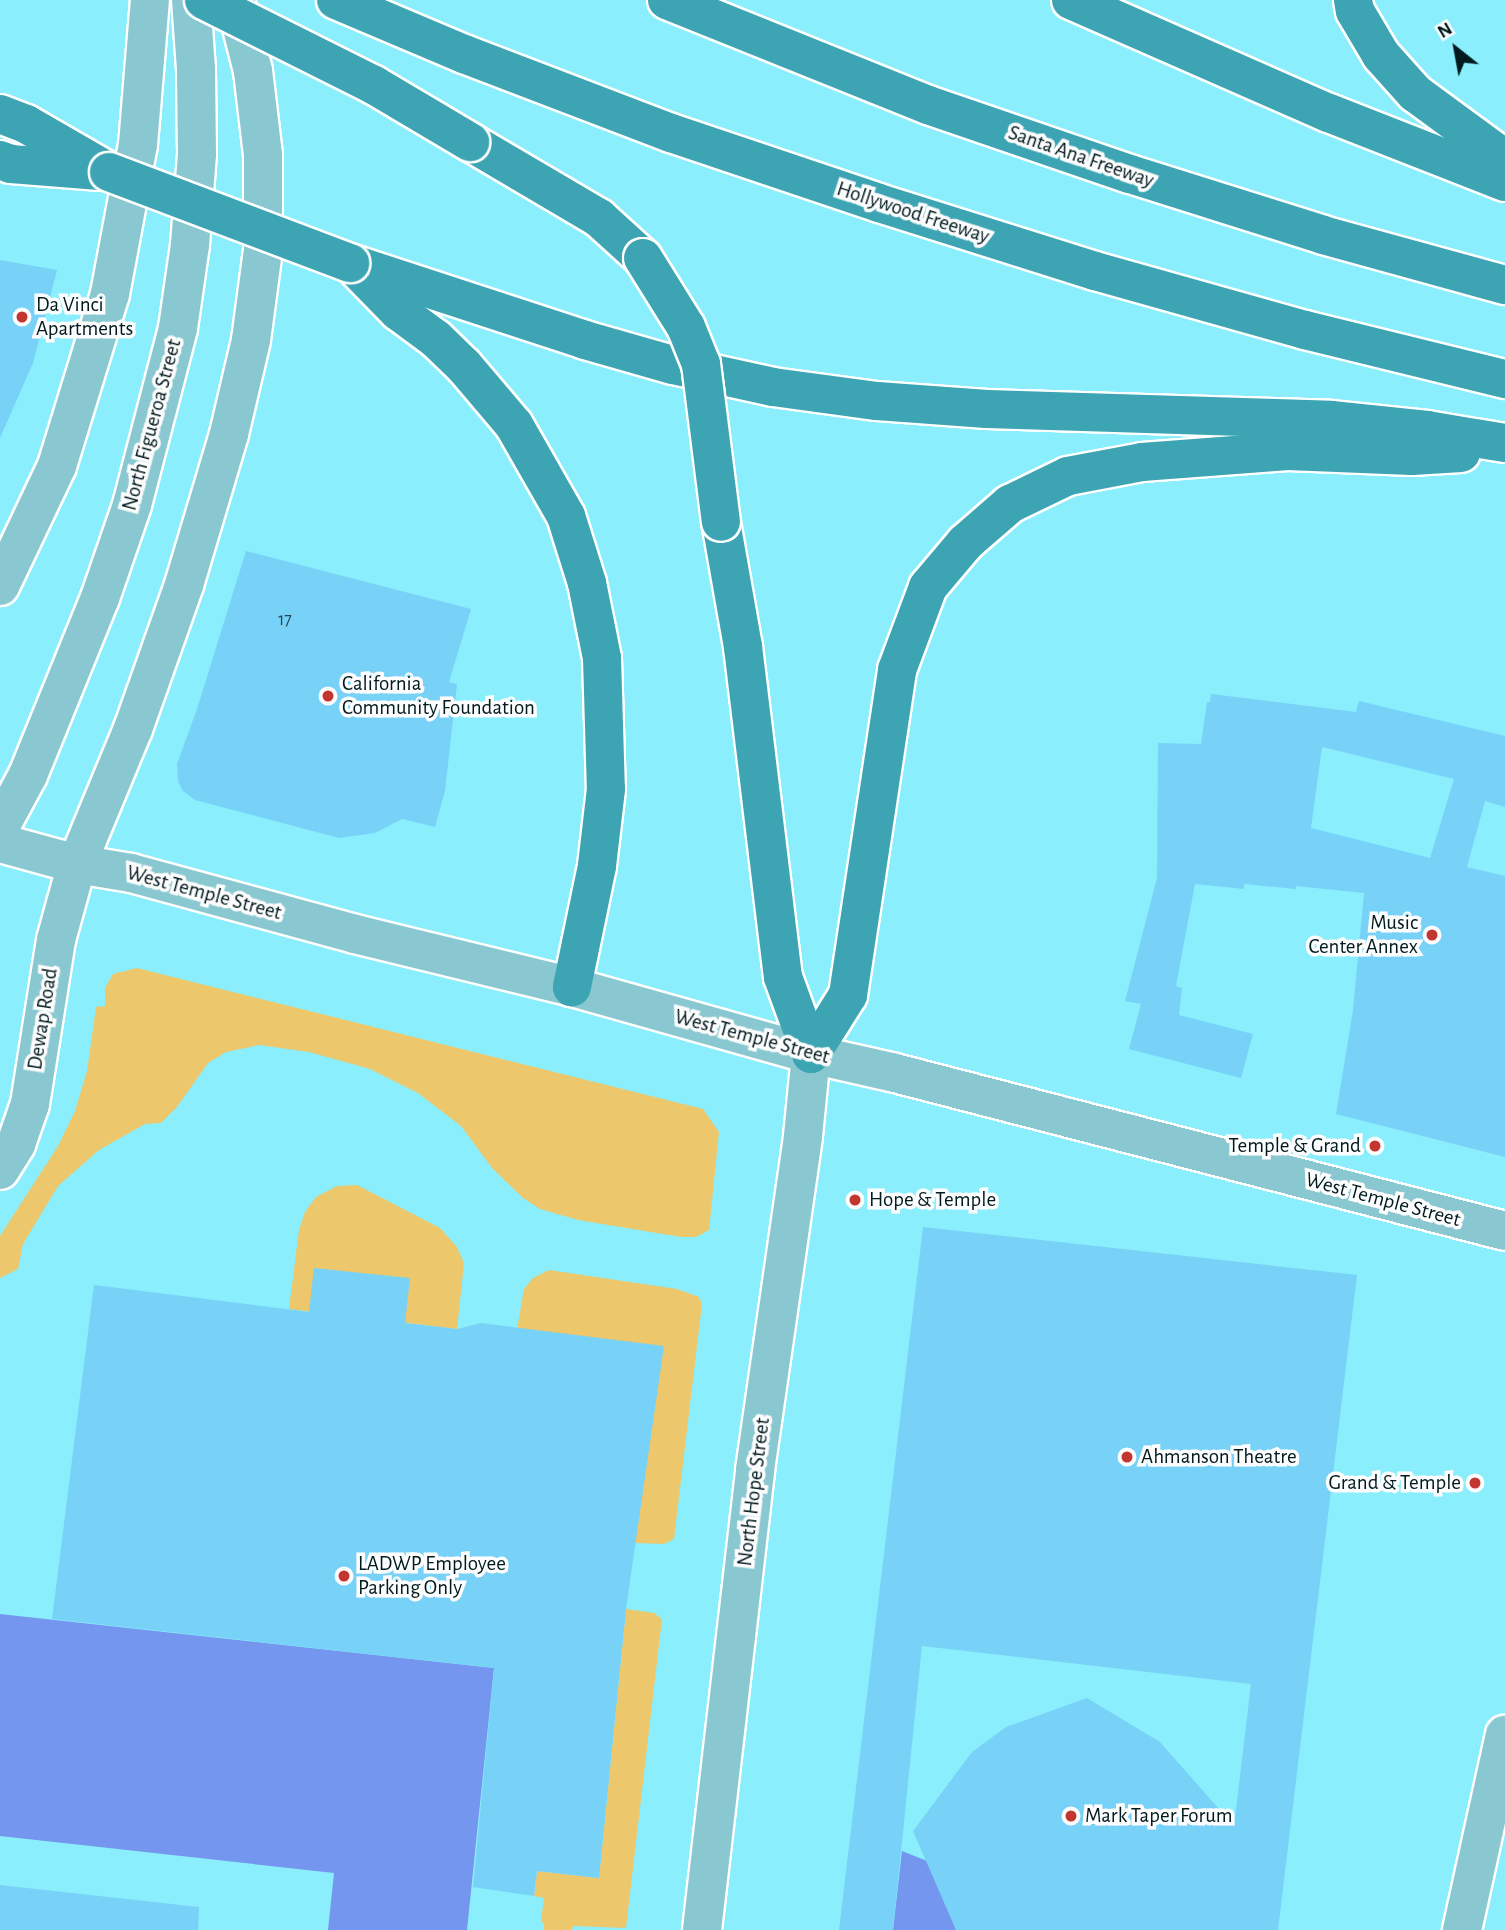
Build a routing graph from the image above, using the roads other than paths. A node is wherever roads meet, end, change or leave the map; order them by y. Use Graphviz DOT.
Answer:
graph roads {
  1 [pos="150,0"];
  2 [pos="191,0"];
  3 [pos="204,0"];
  4 [pos="235,0"];
  5 [pos="336,0"];
  6 [pos="667,0"];
  7 [pos="1071,0"];
  8 [pos="1353,0"];
  9 [pos="0,114"];
  10 [pos="1505,159"];
  11 [pos="0,160"];
  12 [pos="109,172"];
  13 [pos="1505,182"];
  14 [pos="1505,285"];
  15 [pos="404,297"];
  16 [pos="1505,379"];
  17 [pos="1505,443"];
  18 [pos="1505,450"];
  19 [pos="0,586"];
  20 [pos="0,827"];
  21 [pos="0,843"];
  22 [pos="77,864"];
  23 [pos="572,987"];
  24 [pos="811,1055"];
  25 [pos="0,1170"];
  26 [pos="1505,1231"];
  27 [pos="1505,1735"];
  28 [pos="702,1930"];
  29 [pos="1462,1930"];
  1 -- 19 [label="main road"];
  2 -- 20 [label="main road, North Figueroa Street"];
  3 -- 24 [label="highway, bridge"];
  4 -- 22 [label="main road, Dewap Road"];
  5 -- 16 [label="highway, Hollywood Freeway"];
  6 -- 14 [label="highway, Santa Ana Freeway"];
  7 -- 13 [label="highway"];
  8 -- 10 [label="highway"];
  9 -- 12 [label="highway"];
  11 -- 12 [label="highway"];
  12 -- 15 [label="highway, bridge"];
  15 -- 17 [label="highway"];
  15 -- 23 [label="highway"];
  18 -- 24 [label="highway"];
  21 -- 22 [label="main road, West Temple Street"];
  22 -- 23 [label="main road, West Temple Street"];
  22 -- 25 [label="main road, Dewap Road"];
  23 -- 24 [label="main road, West Temple Street"];
  24 -- 26 [label="main road, West Temple Street"];
  24 -- 28 [label="main road, North Hope Street"];
  27 -- 29 [label="main road"];
}
